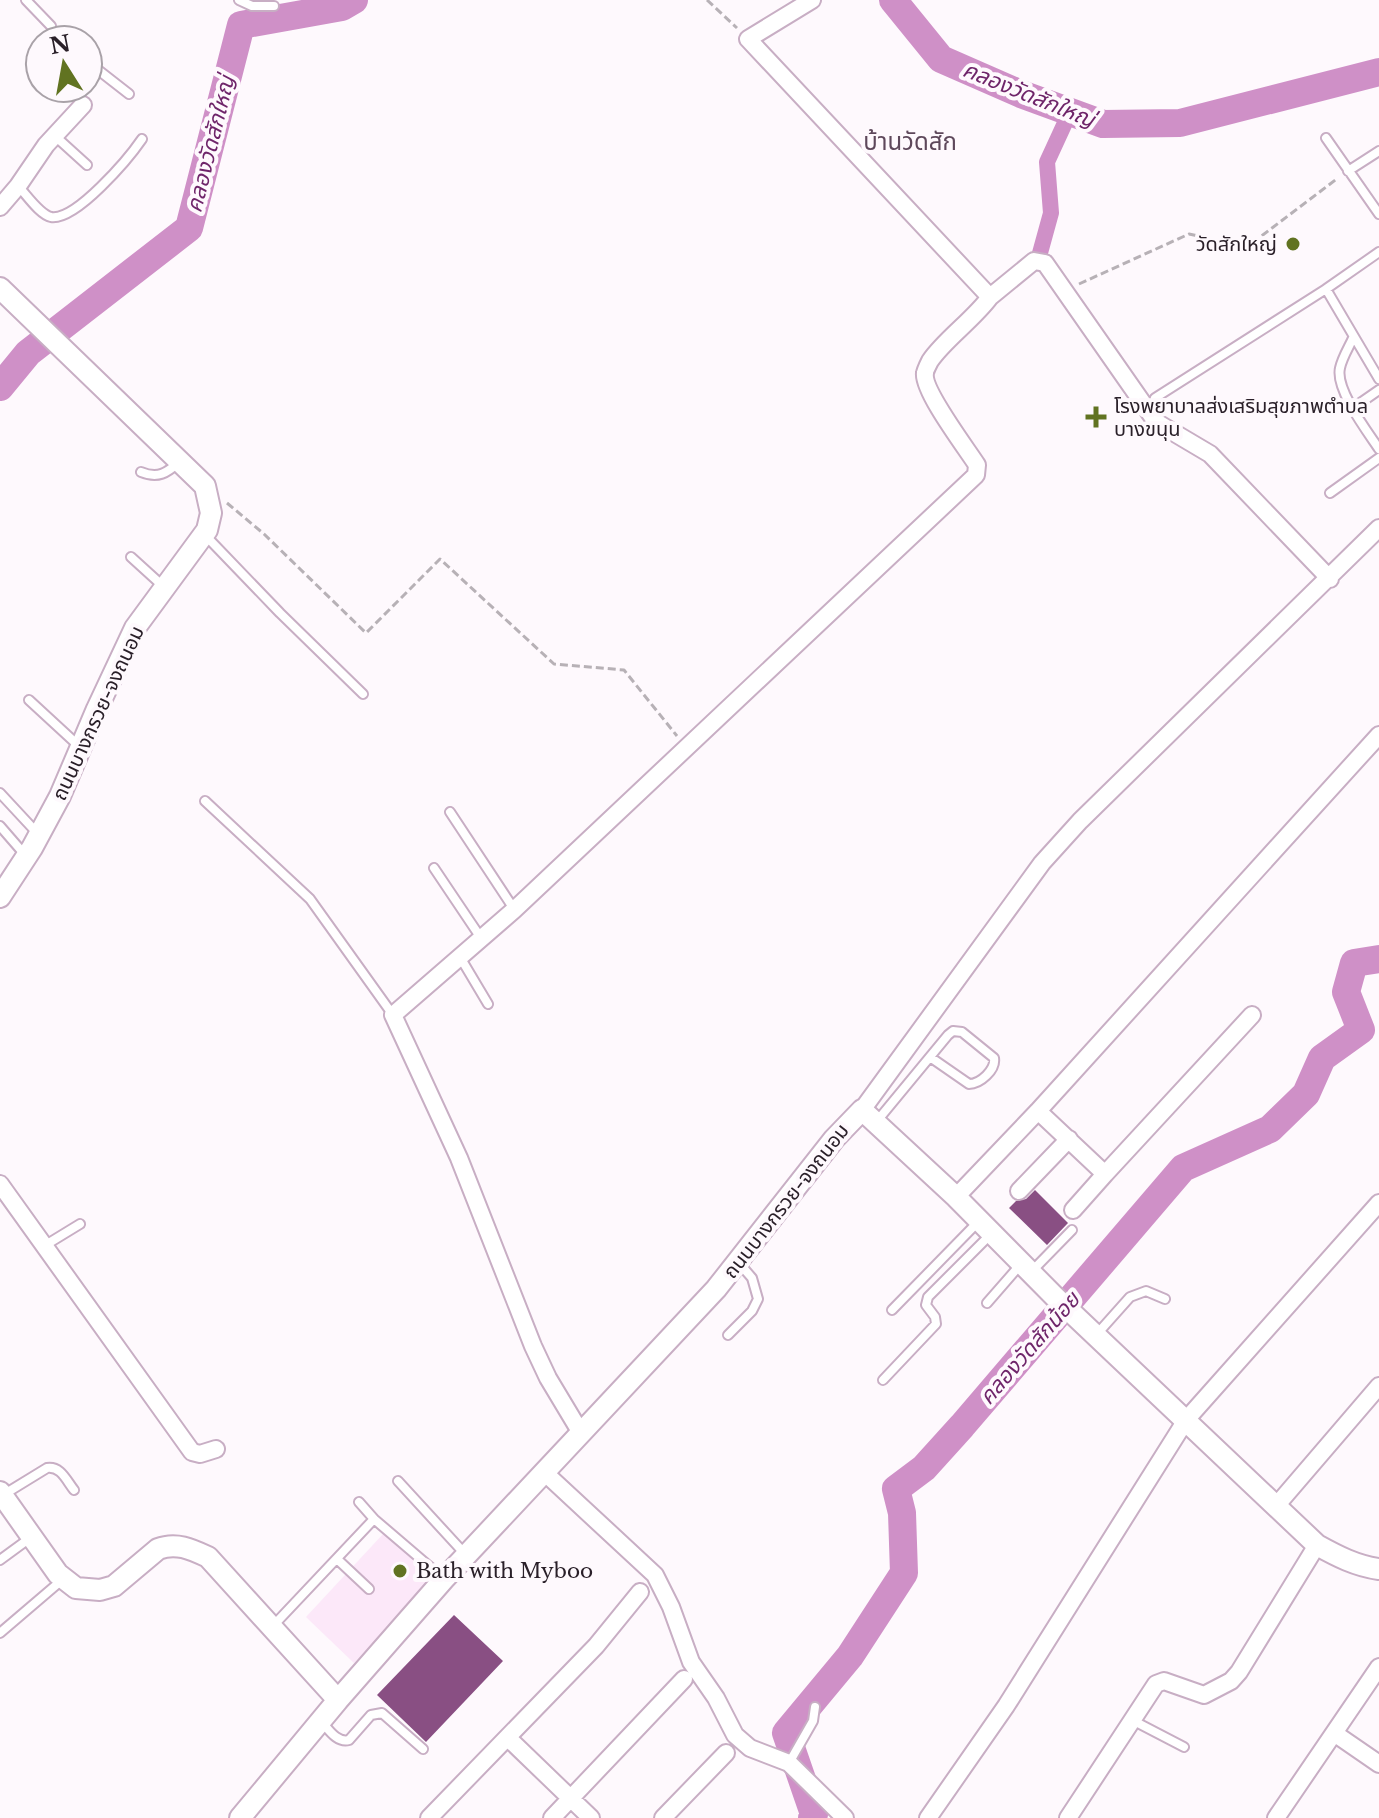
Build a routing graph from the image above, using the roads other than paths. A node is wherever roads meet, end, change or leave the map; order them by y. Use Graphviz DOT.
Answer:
graph roads {
  1 [pos="26,0"];
  2 [pos="239,0"];
  3 [pos="812,0"];
  4 [pos="274,6"];
  5 [pos="49,24"];
  6 [pos="104,74"];
  7 [pos="129,94"];
  8 [pos="83,105"];
  9 [pos="54,136"];
  10 [pos="1326,138"];
  11 [pos="142,139"];
  12 [pos="1379,151"];
  13 [pos="87,165"];
  14 [pos="1348,171"];
  15 [pos="18,186"];
  16 [pos="0,207"];
  17 [pos="1379,214"];
  18 [pos="1379,252"];
  19 [pos="0,288"];
  20 [pos="1326,289"];
  21 [pos="990,297"];
  22 [pos="1353,338"];
  23 [pos="1379,379"];
  24 [pos="1379,390"];
  25 [pos="1155,398"];
  26 [pos="1353,408"];
  27 [pos="1379,449"];
  28 [pos="1379,458"];
  29 [pos="180,462"];
  30 [pos="141,472"];
  31 [pos="1330,493"];
  32 [pos="1379,528"];
  33 [pos="205,534"];
  34 [pos="131,557"];
  35 [pos="1330,579"];
  36 [pos="164,587"];
  37 [pos="363,694"];
  38 [pos="29,700"];
  39 [pos="1379,735"];
  40 [pos="81,747"];
  41 [pos="0,793"];
  42 [pos="205,801"];
  43 [pos="450,812"];
  44 [pos="0,826"];
  45 [pos="40,835"];
  46 [pos="26,857"];
  47 [pos="434,868"];
  48 [pos="0,897"];
  49 [pos="514,910"];
  50 [pos="481,938"];
  51 [pos="460,957"];
  52 [pos="488,1004"];
  53 [pos="393,1015"];
  54 [pos="1252,1015"];
  55 [pos="930,1057"];
  56 [pos="1038,1111"];
  57 [pos="870,1115"];
  58 [pos="1069,1139"];
  59 [pos="1105,1174"];
  60 [pos="0,1184"];
  61 [pos="1019,1191"];
  62 [pos="956,1197"];
  63 [pos="1379,1203"];
  64 [pos="1073,1210"];
  65 [pos="80,1224"];
  66 [pos="985,1227"];
  67 [pos="1072,1230"];
  68 [pos="43,1247"];
  69 [pos="739,1263"];
  70 [pos="1026,1268"];
  71 [pos="1165,1299"];
  72 [pos="987,1303"];
  73 [pos="892,1310"];
  74 [pos="728,1335"];
  75 [pos="1097,1335"];
  76 [pos="883,1380"];
  77 [pos="1379,1386"];
  78 [pos="1186,1420"];
  79 [pos="581,1433"];
  80 [pos="216,1449"];
  81 [pos="544,1472"];
  82 [pos="398,1481"];
  83 [pos="74,1490"];
  84 [pos="1,1494"];
  85 [pos="359,1502"];
  86 [pos="1276,1506"];
  87 [pos="374,1519"];
  88 [pos="31,1537"];
  89 [pos="1317,1545"];
  90 [pos="465,1555"];
  91 [pos="337,1559"];
  92 [pos="0,1560"];
  93 [pos="1379,1569"];
  94 [pos="63,1579"];
  95 [pos="444,1579"];
  96 [pos="369,1589"];
  97 [pos="640,1592"];
  98 [pos="272,1627"];
  99 [pos="0,1633"];
  100 [pos="1379,1667"];
  101 [pos="684,1679"];
  102 [pos="338,1700"];
  103 [pos="815,1707"];
  104 [pos="1132,1720"];
  105 [pos="321,1721"];
  106 [pos="1334,1733"];
  107 [pos="508,1738"];
  108 [pos="1184,1747"];
  109 [pos="423,1749"];
  110 [pos="726,1753"];
  111 [pos="789,1763"];
  112 [pos="1379,1764"];
  113 [pos="571,1799"];
  114 [pos="1282,1816"];
  115 [pos="240,1818"];
  116 [pos="429,1818"];
  117 [pos="552,1818"];
  118 [pos="591,1818"];
  119 [pos="663,1818"];
  120 [pos="845,1818"];
  121 [pos="928,1818"];
  122 [pos="1068,1818"];
  1 -- 5 [label="lane"];
  2 -- 4 [label="lane"];
  3 -- 21 [label="street"];
  6 -- 7 [label="lane"];
  8 -- 9 [label="street"];
  9 -- 13 [label="lane"];
  9 -- 15 [label="street"];
  10 -- 14 [label="lane"];
  11 -- 15 [label="lane"];
  12 -- 14 [label="lane"];
  14 -- 17 [label="lane"];
  15 -- 16 [label="street"];
  18 -- 20 [label="lane"];
  19 -- 29 [label="street"];
  20 -- 22 [label="lane"];
  20 -- 25 [label="lane"];
  21 -- 35 [label="street"];
  21 -- 49 [label="street"];
  22 -- 23 [label="lane"];
  22 -- 26 [label="lane"];
  24 -- 26 [label="lane"];
  26 -- 27 [label="lane"];
  28 -- 31 [label="lane"];
  29 -- 30 [label="lane"];
  29 -- 33 [label="street"];
  32 -- 35 [label="street"];
  33 -- 36 [label="street, ถนนบางกรวย-จงถนอม"];
  33 -- 37 [label="lane"];
  34 -- 36 [label="lane"];
  35 -- 57 [label="street"];
  36 -- 40 [label="street, ถนนบางกรวย-จงถนอม"];
  38 -- 40 [label="lane"];
  39 -- 56 [label="street"];
  40 -- 45 [label="street, ถนนบางกรวย-จงถนอม"];
  41 -- 45 [label="lane"];
  42 -- 53 [label="lane"];
  43 -- 49 [label="lane"];
  44 -- 46 [label="lane"];
  45 -- 46 [label="street, ถนนบางกรวย-จงถนอม"];
  46 -- 48 [label="street, ถนนบางกรวย-จงถนอม"];
  47 -- 50 [label="lane"];
  49 -- 50 [label="street"];
  50 -- 51 [label="street"];
  51 -- 52 [label="lane"];
  51 -- 53 [label="street"];
  53 -- 79 [label="street"];
  54 -- 59 [label="street"];
  55 -- 55 [label="lane"];
  55 -- 57 [label="lane"];
  56 -- 58 [label="street"];
  56 -- 62 [label="street"];
  57 -- 62 [label="street, ถนนบางกรวย-จงถนอม"];
  57 -- 69 [label="street, ถนนบางกรวย-จงถนอม"];
  58 -- 59 [label="street"];
  58 -- 61 [label="street"];
  59 -- 64 [label="street"];
  60 -- 68 [label="street"];
  62 -- 66 [label="street, ถนนบางกรวย-จงถนอม"];
  63 -- 78 [label="street"];
  65 -- 68 [label="lane"];
  66 -- 70 [label="street, ถนนบางกรวย-จงถนอม"];
  66 -- 73 [label="lane"];
  66 -- 76 [label="lane"];
  67 -- 70 [label="lane"];
  68 -- 80 [label="street"];
  69 -- 74 [label="lane"];
  69 -- 79 [label="street, ถนนบางกรวย-จงถนอม"];
  70 -- 72 [label="lane"];
  70 -- 75 [label="street, ถนนบางกรวย-จงถนอม"];
  71 -- 75 [label="lane"];
  75 -- 78 [label="street, ถนนบางกรวย-จงถนอม"];
  77 -- 86 [label="street"];
  78 -- 86 [label="street, ถนนบางกรวย-จงถนอม"];
  78 -- 121 [label="street"];
  79 -- 81 [label="street, ถนนบางกรวย-จงถนอม"];
  81 -- 90 [label="street, ถนนบางกรวย-จงถนอม"];
  81 -- 111 [label="street"];
  82 -- 90 [label="lane"];
  83 -- 84 [label="lane"];
  84 -- 88 [label="street"];
  85 -- 87 [label="lane"];
  86 -- 89 [label="street, ถนนบางกรวย-จงถนอม"];
  87 -- 91 [label="lane"];
  87 -- 95 [label="lane"];
  88 -- 92 [label="lane"];
  88 -- 94 [label="street"];
  89 -- 93 [label="street, ถนนบางกรวย-จงถนอม"];
  89 -- 104 [label="street"];
  90 -- 95 [label="street, ถนนบางกรวย-จงถนอม"];
  91 -- 96 [label="lane"];
  91 -- 98 [label="lane"];
  94 -- 98 [label="street"];
  94 -- 99 [label="lane"];
  95 -- 102 [label="street, ถนนบางกรวย-จงถนอม"];
  97 -- 107 [label="street"];
  98 -- 102 [label="street"];
  100 -- 106 [label="street"];
  101 -- 113 [label="street"];
  102 -- 105 [label="street, ถนนบางกรวย-จงถนอม"];
  103 -- 111 [label="lane"];
  104 -- 108 [label="lane"];
  104 -- 122 [label="street"];
  105 -- 109 [label="lane"];
  105 -- 115 [label="street, ถนนบางกรวย-จงถนอม"];
  106 -- 112 [label="street"];
  106 -- 114 [label="street"];
  107 -- 113 [label="street"];
  107 -- 116 [label="street"];
  110 -- 119 [label="street"];
  111 -- 120 [label="street"];
  113 -- 117 [label="street"];
  113 -- 118 [label="street"];
}
